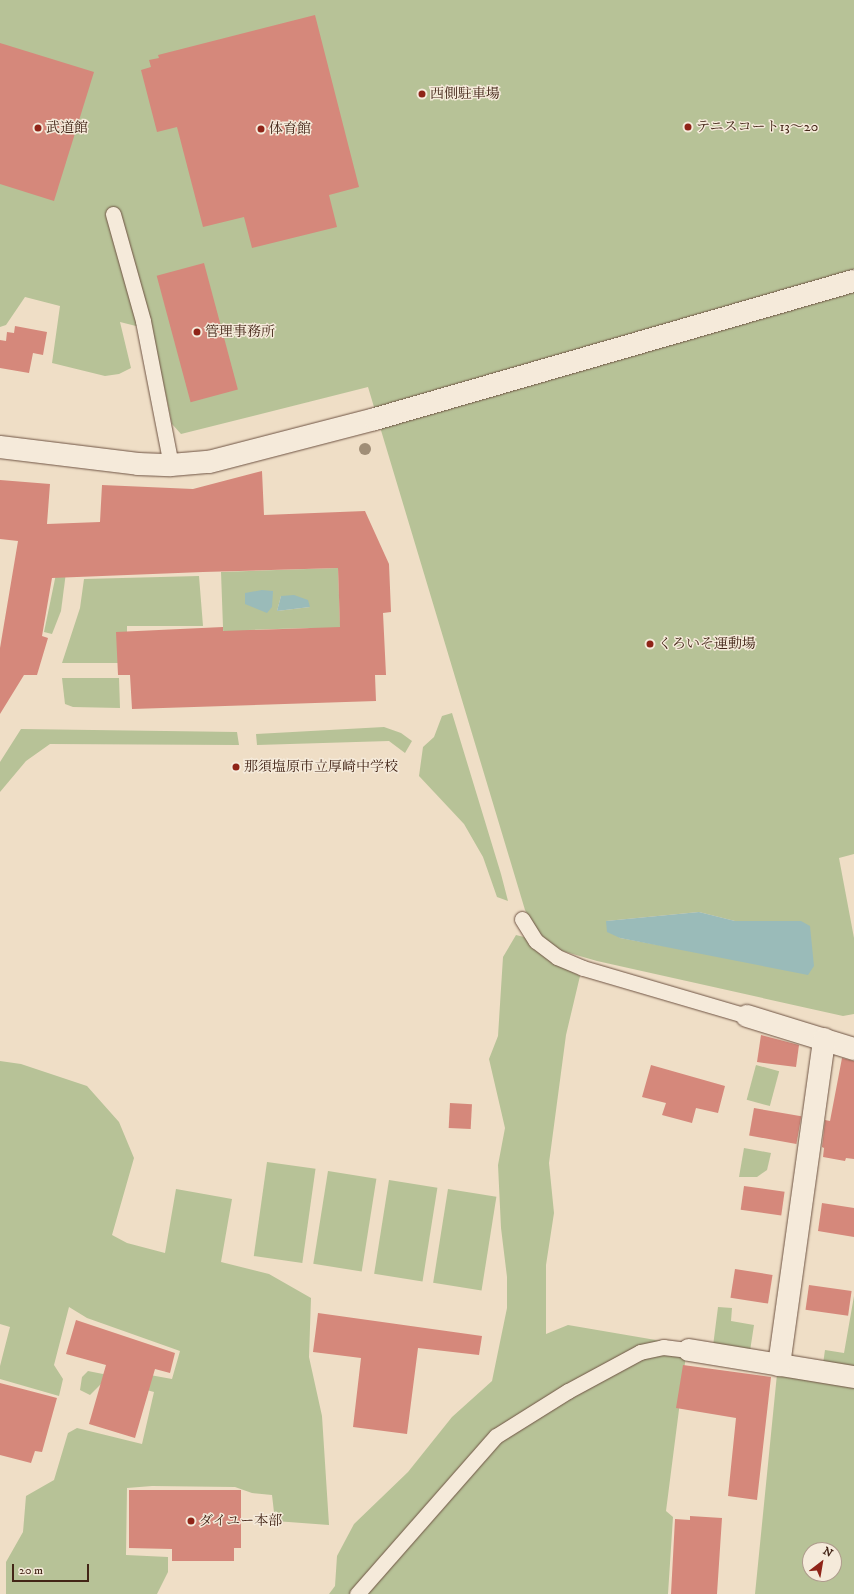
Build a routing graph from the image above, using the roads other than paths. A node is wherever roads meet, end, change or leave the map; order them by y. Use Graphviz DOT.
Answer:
graph roads {
  1 [pos="113,214"];
  2 [pos="854,281"];
  3 [pos="0,447"];
  4 [pos="171,465"];
  5 [pos="522,919"];
  6 [pos="747,1016"];
  7 [pos="824,1040"];
  8 [pos="854,1049"];
  9 [pos="689,1350"];
  10 [pos="779,1365"];
  11 [pos="854,1377"];
  12 [pos="357,1594"];
  1 -- 4 [label="lane"];
  2 -- 4 [label="street"];
  3 -- 4 [label="street"];
  5 -- 6 [label="lane"];
  6 -- 7 [label="street"];
  7 -- 8 [label="street"];
  7 -- 10 [label="street"];
  9 -- 10 [label="street"];
  9 -- 12 [label="lane"];
  10 -- 11 [label="street"];
}
